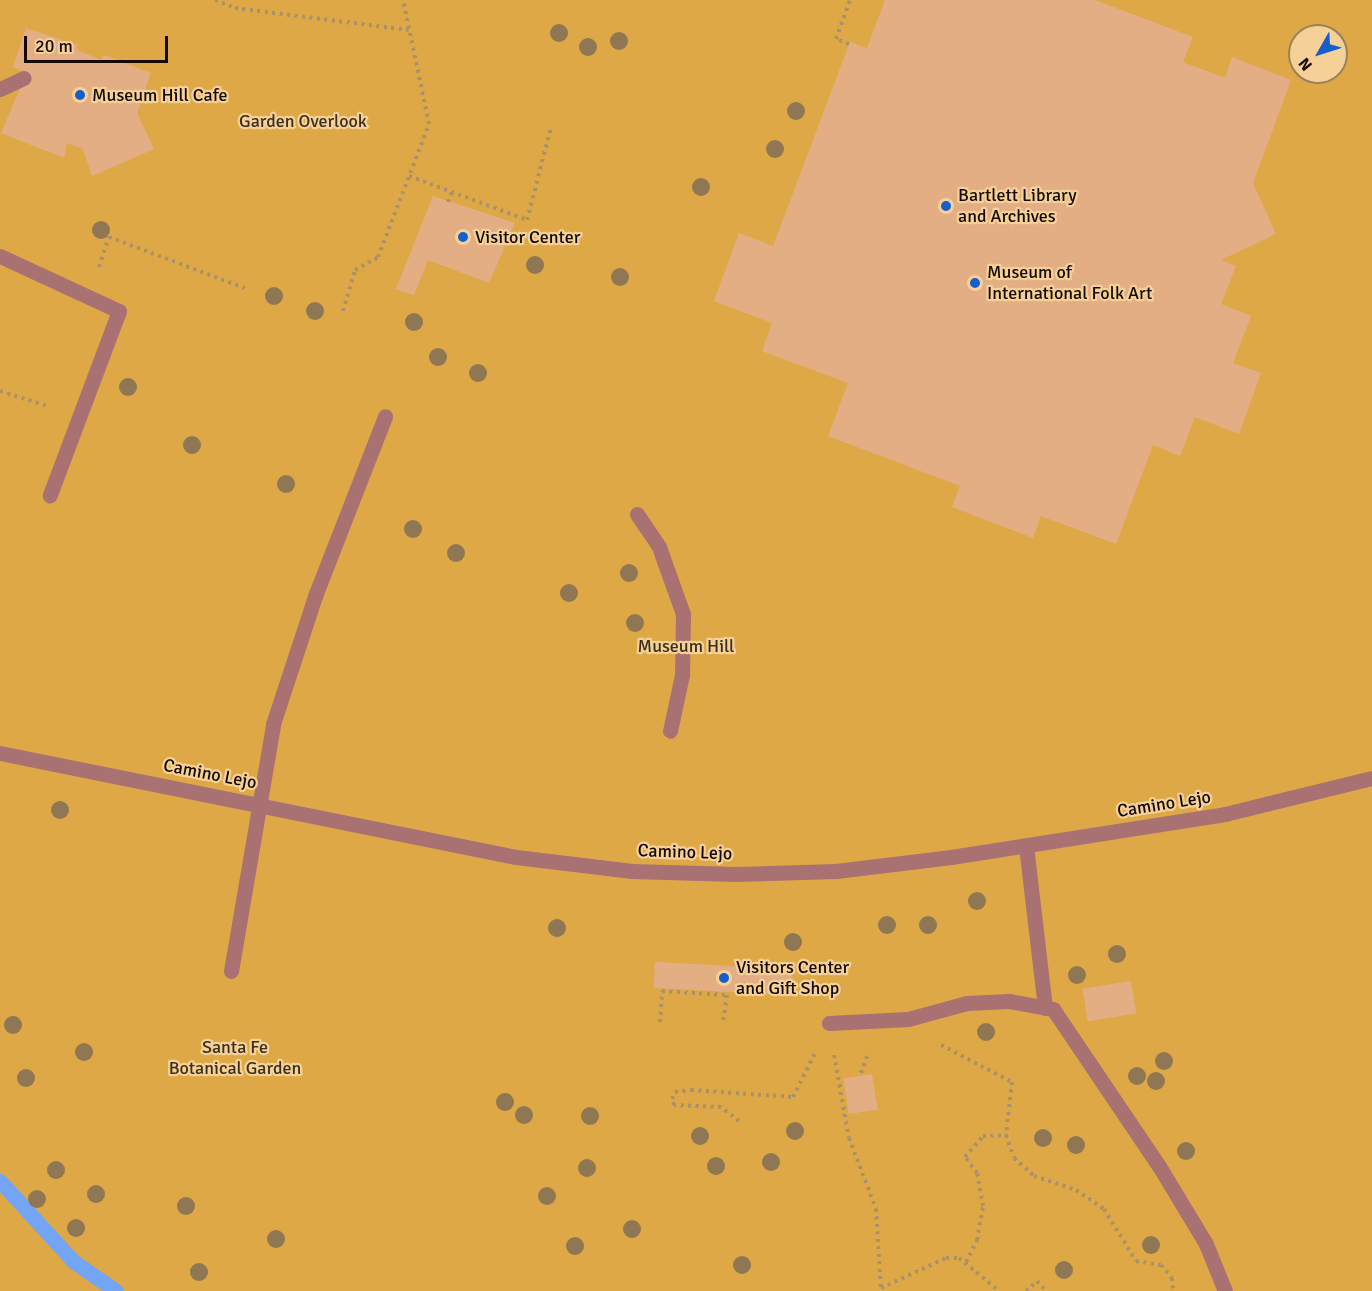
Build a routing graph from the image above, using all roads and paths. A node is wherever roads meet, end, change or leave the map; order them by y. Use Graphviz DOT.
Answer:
graph roads {
  1 [pos="215,0"];
  2 [pos="403,0"];
  3 [pos="850,0"];
  4 [pos="409,30"];
  5 [pos="849,44"];
  6 [pos="24,78"];
  7 [pos="0,89"];
  8 [pos="550,127"];
  9 [pos="409,176"];
  10 [pos="452,192"];
  11 [pos="448,202"];
  12 [pos="0,256"];
  13 [pos="343,311"];
  14 [pos="0,391"];
  15 [pos="47,406"];
  16 [pos="386,416"];
  17 [pos="50,495"];
  18 [pos="637,514"];
  19 [pos="670,731"];
  20 [pos="0,753"];
  21 [pos="1372,778"];
  22 [pos="258,804"];
  23 [pos="1026,846"];
  24 [pos="231,971"];
  25 [pos="1045,1008"];
  26 [pos="660,1022"];
  27 [pos="723,1023"];
  28 [pos="829,1023"];
  29 [pos="933,1043"];
  30 [pos="873,1047"];
  31 [pos="861,1073"];
  32 [pos="837,1078"];
  33 [pos="739,1121"];
  34 [pos="1006,1135"];
  35 [pos="966,1262"];
  36 [pos="881,1290"];
  37 [pos="999,1291"];
  38 [pos="1026,1291"];
  39 [pos="1046,1291"];
  40 [pos="1173,1291"];
  41 [pos="1225,1291"];
  1 -- 4 [label="path"];
  2 -- 4 [label="path"];
  3 -- 5 [label="path"];
  4 -- 9 [label="path"];
  6 -- 7 [label="street"];
  8 -- 10 [label="path"];
  9 -- 10 [label="path"];
  9 -- 13 [label="path"];
  10 -- 11 [label="path"];
  12 -- 17 [label="street"];
  14 -- 15 [label="path"];
  16 -- 22 [label="street"];
  18 -- 19 [label="street"];
  20 -- 22 [label="street, Camino Lejo"];
  21 -- 23 [label="street, Camino Lejo"];
  22 -- 23 [label="street, Camino Lejo"];
  22 -- 24 [label="street"];
  23 -- 25 [label="street"];
  25 -- 28 [label="street"];
  25 -- 41 [label="street"];
  26 -- 27 [label="path"];
  28 -- 33 [label="path"];
  29 -- 34 [label="path"];
  30 -- 31 [label="path"];
  32 -- 36 [label="path"];
  34 -- 35 [label="path"];
  34 -- 40 [label="path"];
  35 -- 36 [label="path"];
  35 -- 37 [label="path"];
  38 -- 39 [label="path"];
}
